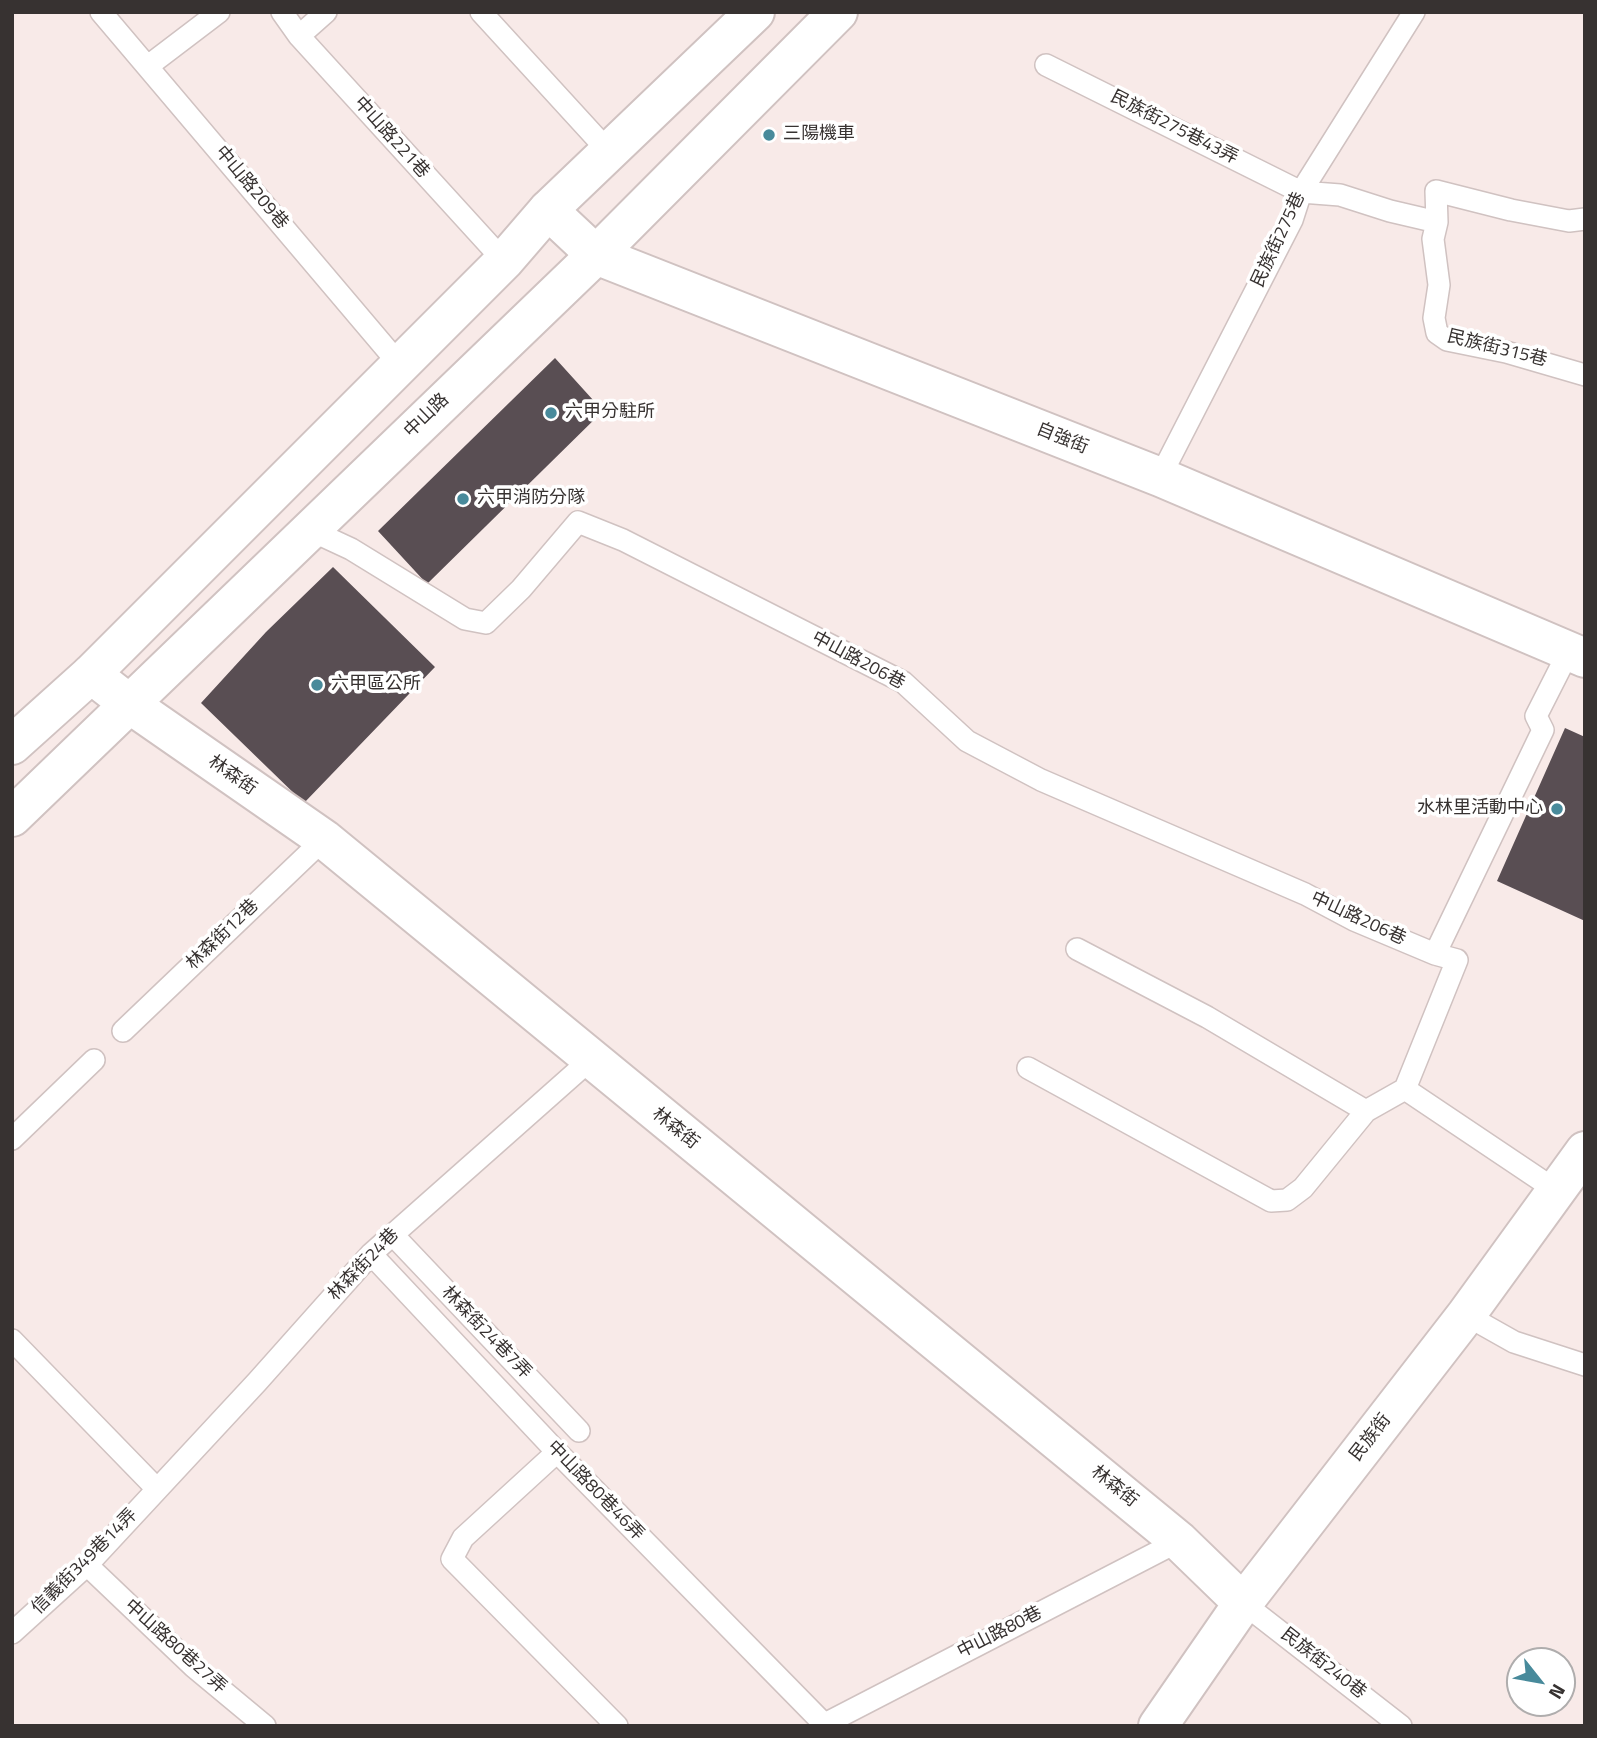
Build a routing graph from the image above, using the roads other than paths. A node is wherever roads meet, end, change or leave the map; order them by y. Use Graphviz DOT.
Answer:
graph roads {
  1 [pos="101,12"];
  2 [pos="219,12"];
  3 [pos="282,12"];
  4 [pos="326,12"];
  5 [pos="481,12"];
  6 [pos="755,12"];
  7 [pos="838,12"];
  8 [pos="1415,12"];
  9 [pos="299,36"];
  10 [pos="1046,65"];
  11 [pos="148,66"];
  12 [pos="610,153"];
  13 [pos="1301,192"];
  14 [pos="548,210"];
  15 [pos="1585,219"];
  16 [pos="1437,222"];
  17 [pos="596,255"];
  18 [pos="504,261"];
  19 [pos="400,365"];
  20 [pos="1585,374"];
  21 [pos="1160,477"];
  22 [pos="308,529"];
  23 [pos="1577,655"];
  24 [pos="92,674"];
  25 [pos="128,704"];
  26 [pos="12,745"];
  27 [pos="12,817"];
  28 [pos="324,839"];
  29 [pos="1077,949"];
  30 [pos="1435,954"];
  31 [pos="123,1031"];
  32 [pos="590,1059"];
  33 [pos="94,1060"];
  34 [pos="1028,1068"];
  35 [pos="1405,1089"];
  36 [pos="1366,1111"];
  37 [pos="12,1139"];
  38 [pos="1585,1151"];
  39 [pos="1558,1191"];
  40 [pos="393,1235"];
  41 [pos="371,1254"];
  42 [pos="1466,1315"];
  43 [pos="12,1340"];
  44 [pos="1585,1365"];
  45 [pos="579,1431"];
  46 [pos="557,1452"];
  47 [pos="157,1489"];
  48 [pos="1180,1541"];
  49 [pos="87,1565"];
  50 [pos="1243,1602"];
  51 [pos="12,1633"];
  52 [pos="822,1725"];
  53 [pos="265,1726"];
  54 [pos="617,1726"];
  55 [pos="1158,1726"];
  56 [pos="1401,1726"];
  1 -- 11 [label="lane, 中山路209巷"];
  2 -- 11 [label="lane"];
  3 -- 9 [label="lane, 中山路221巷"];
  4 -- 9 [label="lane"];
  5 -- 12 [label="lane"];
  6 -- 12 [label="street"];
  7 -- 17 [label="street, 中山路"];
  8 -- 13 [label="lane, 民族街275巷"];
  9 -- 18 [label="lane, 中山路221巷"];
  10 -- 13 [label="lane, 民族街275巷43弄"];
  11 -- 19 [label="lane, 中山路209巷"];
  12 -- 14 [label="street"];
  13 -- 16 [label="lane"];
  13 -- 21 [label="lane, 民族街275巷"];
  14 -- 17 [label="street, 自強街"];
  14 -- 18 [label="street"];
  15 -- 16 [label="lane, 民族街315巷"];
  16 -- 20 [label="lane, 民族街315巷"];
  17 -- 21 [label="street, 自強街"];
  17 -- 22 [label="street, 中山路"];
  18 -- 19 [label="street"];
  19 -- 24 [label="street"];
  21 -- 23 [label="street, 自強街"];
  22 -- 25 [label="street, 中山路"];
  22 -- 30 [label="lane, 中山路206巷"];
  23 -- 30 [label="lane"];
  24 -- 25 [label="street, 林森街"];
  24 -- 26 [label="street"];
  25 -- 27 [label="street, 中山路"];
  25 -- 28 [label="street, 林森街"];
  28 -- 31 [label="lane, 林森街12巷"];
  28 -- 32 [label="street, 林森街"];
  29 -- 36 [label="lane"];
  30 -- 35 [label="lane"];
  32 -- 40 [label="lane, 林森街24巷"];
  32 -- 48 [label="street, 林森街"];
  33 -- 37 [label="lane"];
  34 -- 36 [label="lane"];
  35 -- 36 [label="lane"];
  35 -- 39 [label="lane"];
  38 -- 39 [label="street, 民族街"];
  39 -- 42 [label="street, 民族街"];
  40 -- 41 [label="lane, 林森街24巷"];
  40 -- 45 [label="lane, 林森街24巷7弄"];
  41 -- 46 [label="lane, 中山路80巷46弄"];
  41 -- 47 [label="lane, 林森街24巷"];
  42 -- 44 [label="lane"];
  42 -- 50 [label="street, 民族街"];
  43 -- 47 [label="lane"];
  46 -- 52 [label="lane, 中山路80巷46弄"];
  46 -- 54 [label="lane"];
  47 -- 49 [label="lane, 信義街349巷14弄"];
  48 -- 50 [label="street, 林森街"];
  48 -- 52 [label="lane, 中山路80巷"];
  49 -- 51 [label="lane, 信義街349巷14弄"];
  49 -- 53 [label="lane, 中山路80巷27弄"];
  50 -- 55 [label="street, 民族街"];
  50 -- 56 [label="lane, 民族街240巷"];
}
